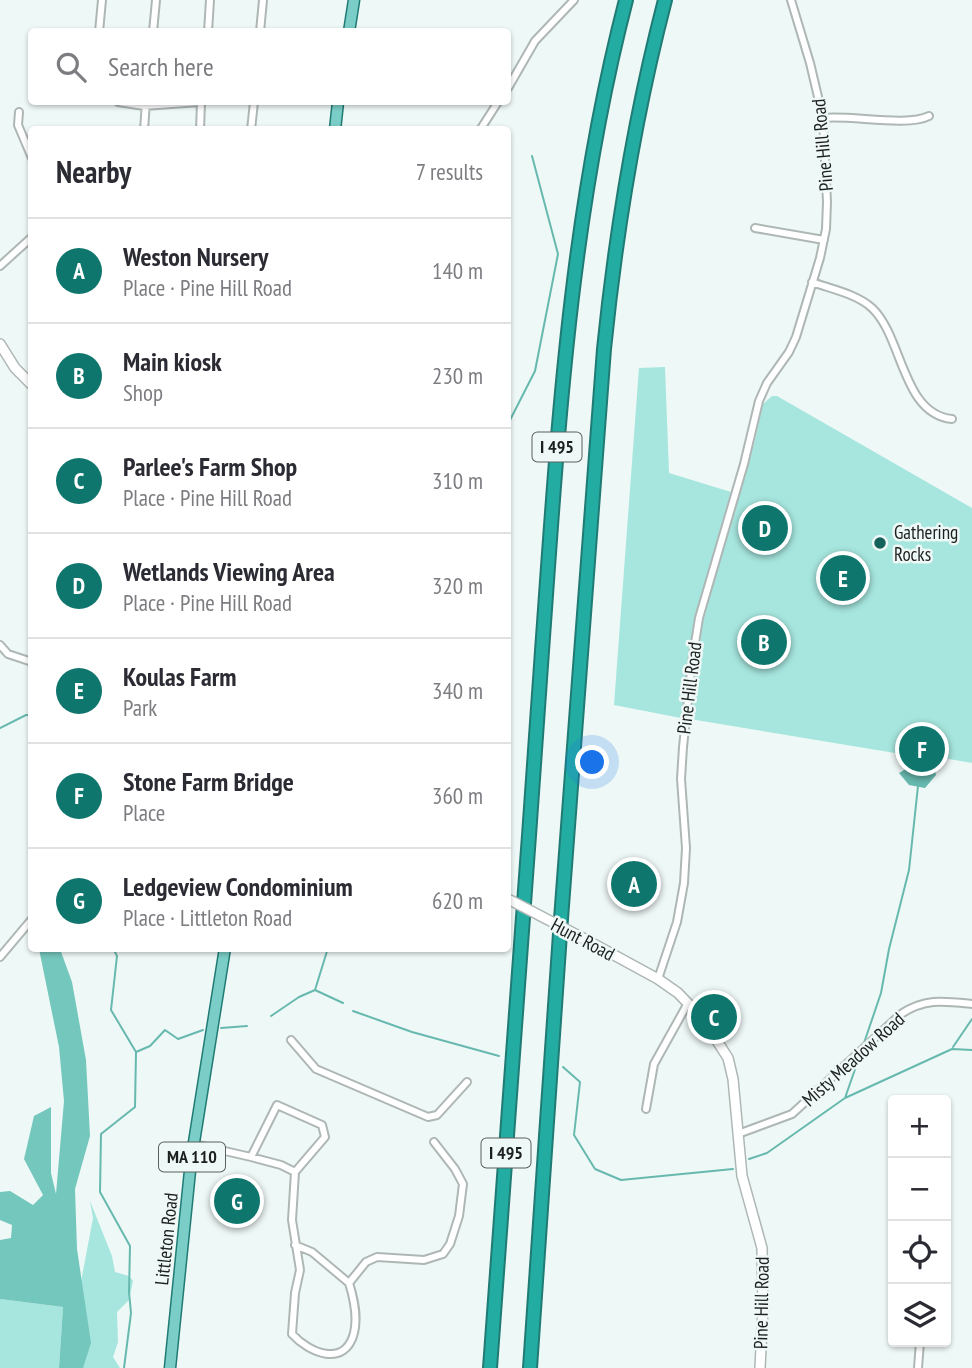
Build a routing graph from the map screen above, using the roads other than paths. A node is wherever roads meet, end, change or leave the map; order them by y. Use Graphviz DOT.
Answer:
graph roads {
  1 [pos="102,0"];
  2 [pos="156,0"];
  3 [pos="211,0"];
  4 [pos="263,0"];
  5 [pos="354,0"];
  6 [pos="574,0"];
  7 [pos="625,0"];
  8 [pos="665,0"];
  9 [pos="791,0"];
  10 [pos="99,28"];
  11 [pos="153,28"];
  12 [pos="208,28"];
  13 [pos="260,28"];
  14 [pos="350,28"];
  15 [pos="511,83"];
  16 [pos="145,105"];
  17 [pos="201,105"];
  18 [pos="254,105"];
  19 [pos="338,105"];
  20 [pos="496,105"];
  21 [pos="19,112"];
  22 [pos="929,116"];
  23 [pos="823,118"];
  24 [pos="144,126"];
  25 [pos="201,126"];
  26 [pos="251,126"];
  27 [pos="335,126"];
  28 [pos="483,126"];
  29 [pos="28,149"];
  30 [pos="755,228"];
  31 [pos="824,240"];
  32 [pos="28,241"];
  33 [pos="0,266"];
  34 [pos="812,282"];
  35 [pos="0,344"];
  36 [pos="28,381"];
  37 [pos="952,419"];
  38 [pos="0,645"];
  39 [pos="28,661"];
  40 [pos="511,901"];
  41 [pos="28,924"];
  42 [pos="0,942"];
  43 [pos="7,948"];
  44 [pos="224,952"];
  45 [pos="0,957"];
  46 [pos="658,979"];
  47 [pos="688,1003"];
  48 [pos="972,1004"];
  49 [pos="291,1040"];
  50 [pos="467,1082"];
  51 [pos="646,1109"];
  52 [pos="738,1134"];
  53 [pos="434,1142"];
  54 [pos="194,1144"];
  55 [pos="251,1157"];
  56 [pos="295,1172"];
  57 [pos="295,1245"];
  58 [pos="349,1283"];
  59 [pos="920,1347"];
  60 [pos="170,1368"];
  61 [pos="491,1368"];
  62 [pos="530,1368"];
  63 [pos="760,1368"];
  64 [pos="918,1368"];
  1 -- 10 [label="street"];
  2 -- 11 [label="street"];
  3 -- 12 [label="street"];
  4 -- 13 [label="street"];
  5 -- 14 [label="main road"];
  6 -- 15 [label="street"];
  7 -- 61 [label="highway, I 495"];
  8 -- 62 [label="highway, I 495"];
  9 -- 23 [label="street, Pine Hill Road"];
  16 -- 24 [label="street"];
  17 -- 25 [label="street"];
  18 -- 26 [label="street"];
  19 -- 27 [label="main road"];
  20 -- 28 [label="street"];
  21 -- 29 [label="street"];
  22 -- 23 [label="street"];
  23 -- 31 [label="street, Pine Hill Road"];
  30 -- 31 [label="street"];
  31 -- 34 [label="street, Pine Hill Road"];
  32 -- 33 [label="street"];
  34 -- 37 [label="street"];
  34 -- 46 [label="street, Pine Hill Road"];
  35 -- 36 [label="street"];
  38 -- 39 [label="street"];
  40 -- 46 [label="street, Hunt Road, bridge"];
  41 -- 43 [label="street"];
  42 -- 43 [label="street"];
  43 -- 45 [label="street"];
  44 -- 54 [label="main road, Littleton Road / MA 110"];
  46 -- 47 [label="street, Pine Hill Road"];
  47 -- 51 [label="street"];
  47 -- 52 [label="street, Pine Hill Road"];
  48 -- 52 [label="street, Misty Meadow Road"];
  49 -- 50 [label="street"];
  52 -- 63 [label="street, Pine Hill Road"];
  53 -- 58 [label="street"];
  54 -- 55 [label="street"];
  54 -- 60 [label="main road, Littleton Road / MA 110"];
  55 -- 56 [label="street"];
  55 -- 56 [label="street"];
  56 -- 57 [label="street"];
  57 -- 58 [label="street"];
  57 -- 58 [label="street"];
  59 -- 64 [label="street"];
}
